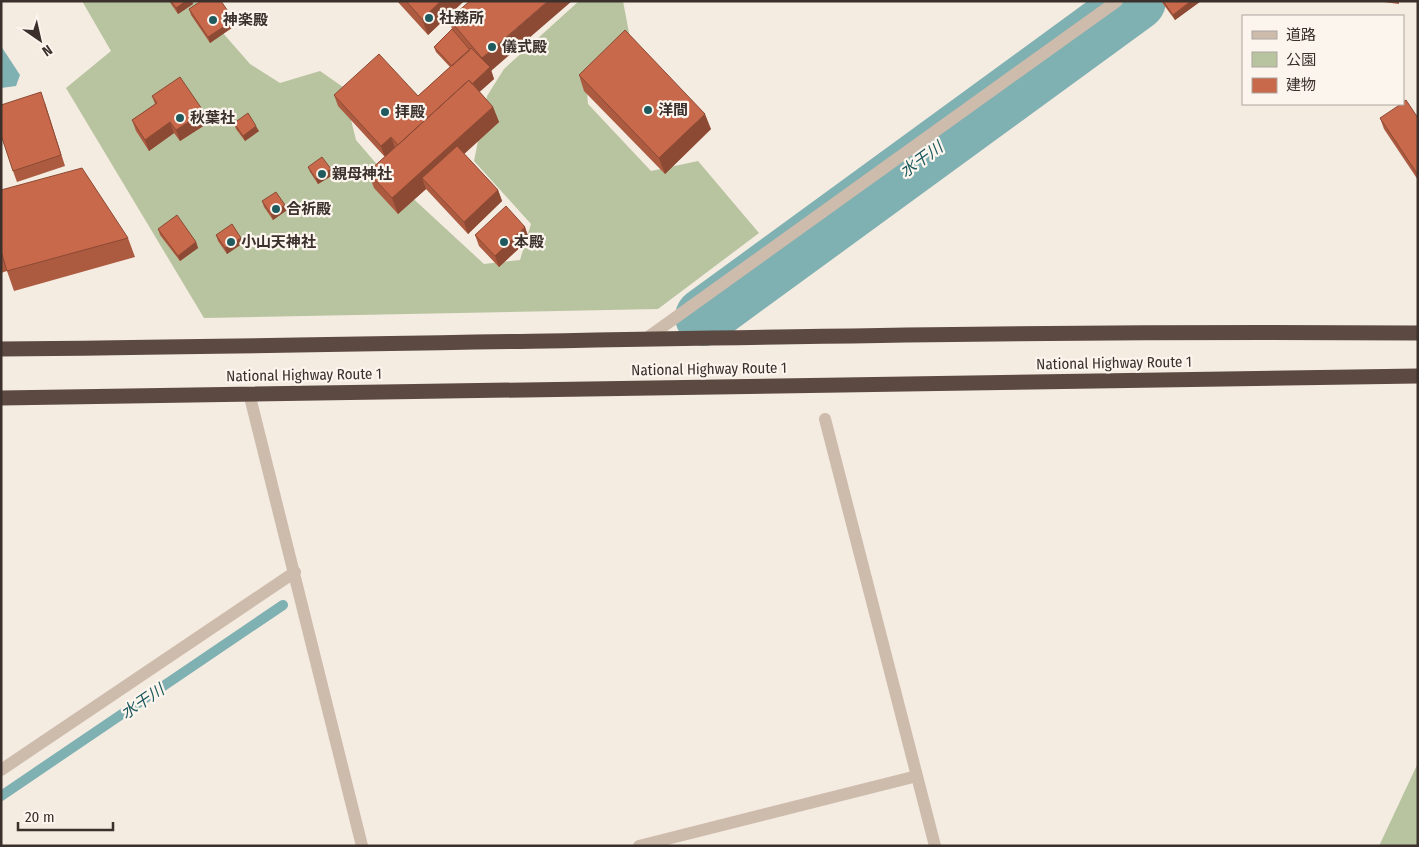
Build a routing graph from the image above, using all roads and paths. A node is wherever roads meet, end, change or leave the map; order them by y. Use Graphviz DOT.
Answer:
graph roads {
  1 [pos="1117,1"];
  2 [pos="1418,333"];
  3 [pos="647,338"];
  4 [pos="1,349"];
  5 [pos="1418,376"];
  6 [pos="249,393"];
  7 [pos="1,398"];
  8 [pos="825,419"];
  9 [pos="295,572"];
  10 [pos="1,770"];
  11 [pos="917,776"];
  12 [pos="362,846"];
  13 [pos="639,846"];
  14 [pos="935,846"];
  1 -- 3 [label="street"];
  2 -- 3 [label="highway, National Highway Route 1"];
  3 -- 4 [label="highway, National Highway Route 1"];
  5 -- 6 [label="highway, National Highway Route 1"];
  6 -- 7 [label="highway, National Highway Route 1"];
  6 -- 9 [label="street"];
  8 -- 11 [label="street"];
  9 -- 10 [label="street"];
  9 -- 12 [label="street"];
  11 -- 13 [label="street"];
  11 -- 14 [label="street"];
}
